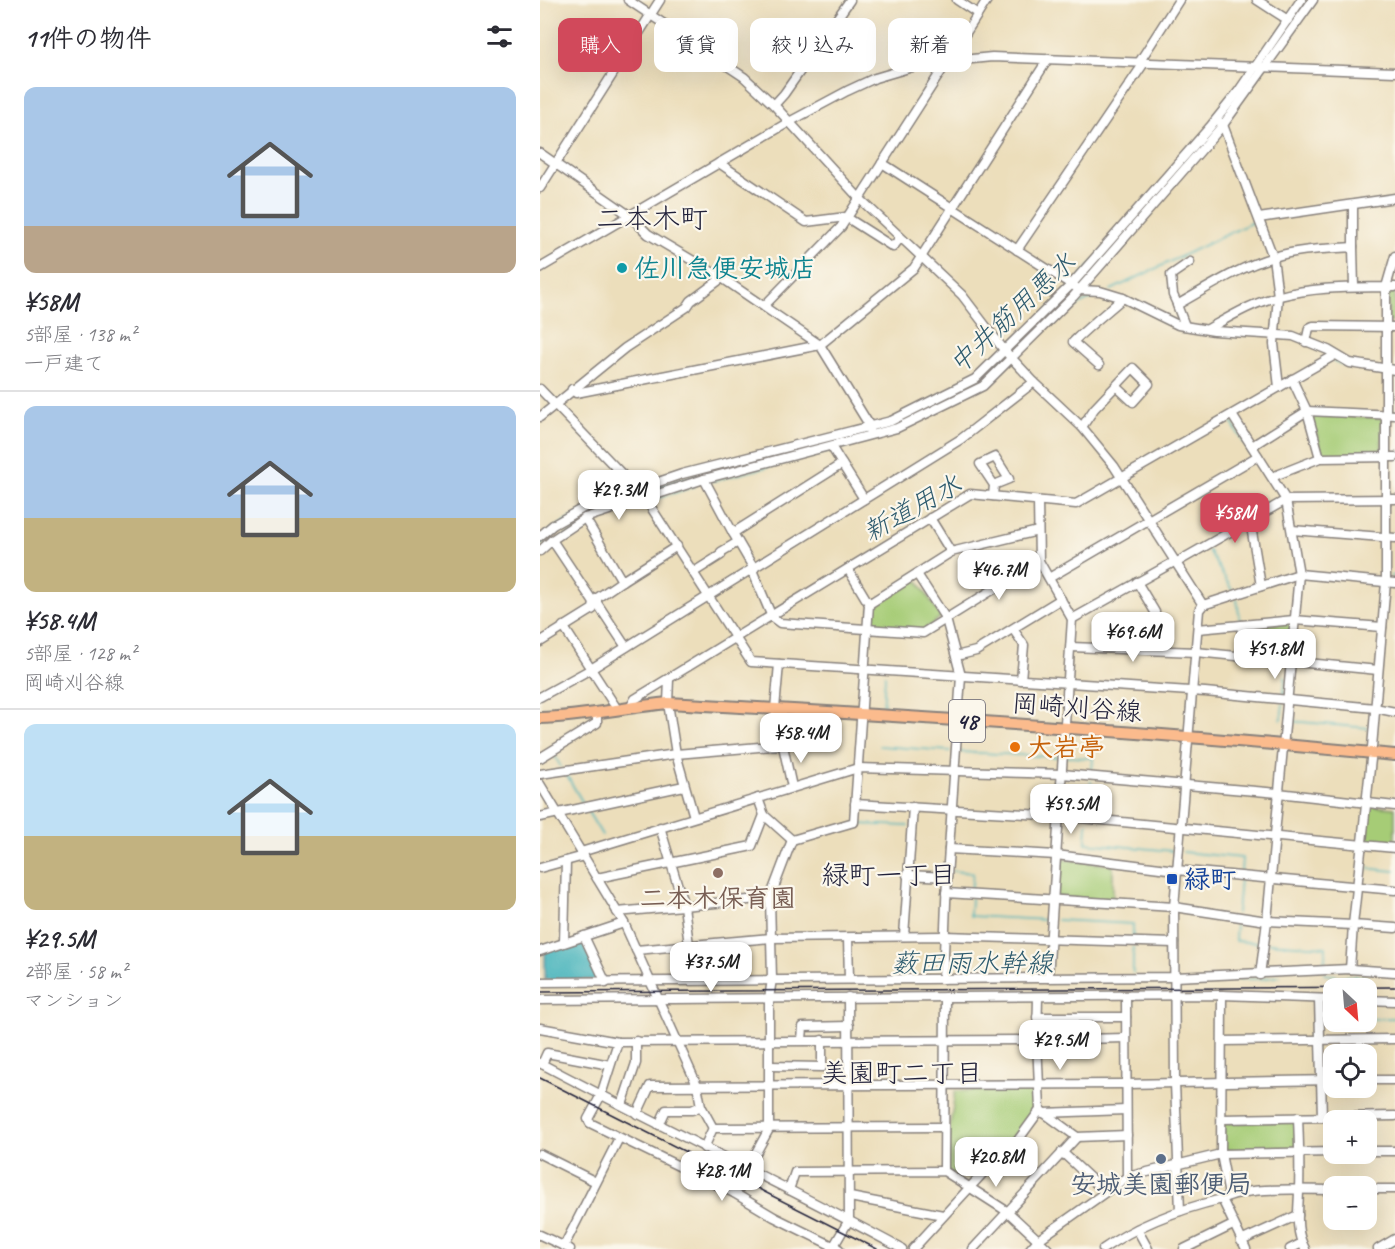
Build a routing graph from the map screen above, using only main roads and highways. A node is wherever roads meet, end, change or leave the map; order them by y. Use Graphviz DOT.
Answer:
graph roads {
  1 [pos="669,706"];
  2 [pos="540,718"];
  3 [pos="540,724"];
  4 [pos="1395,755"];
  5 [pos="1371,756"];
  6 [pos="1395,762"];
  1 -- 2 [label="main road, 岡崎刈谷線 / 48"];
  1 -- 3 [label="main road, 岡崎刈谷線 / 48"];
  1 -- 5 [label="main road, 岡崎刈谷線 / 48"];
  4 -- 5 [label="main road, 岡崎刈谷線 / 48"];
  5 -- 6 [label="main road, 岡崎刈谷線 / 48"];
}
